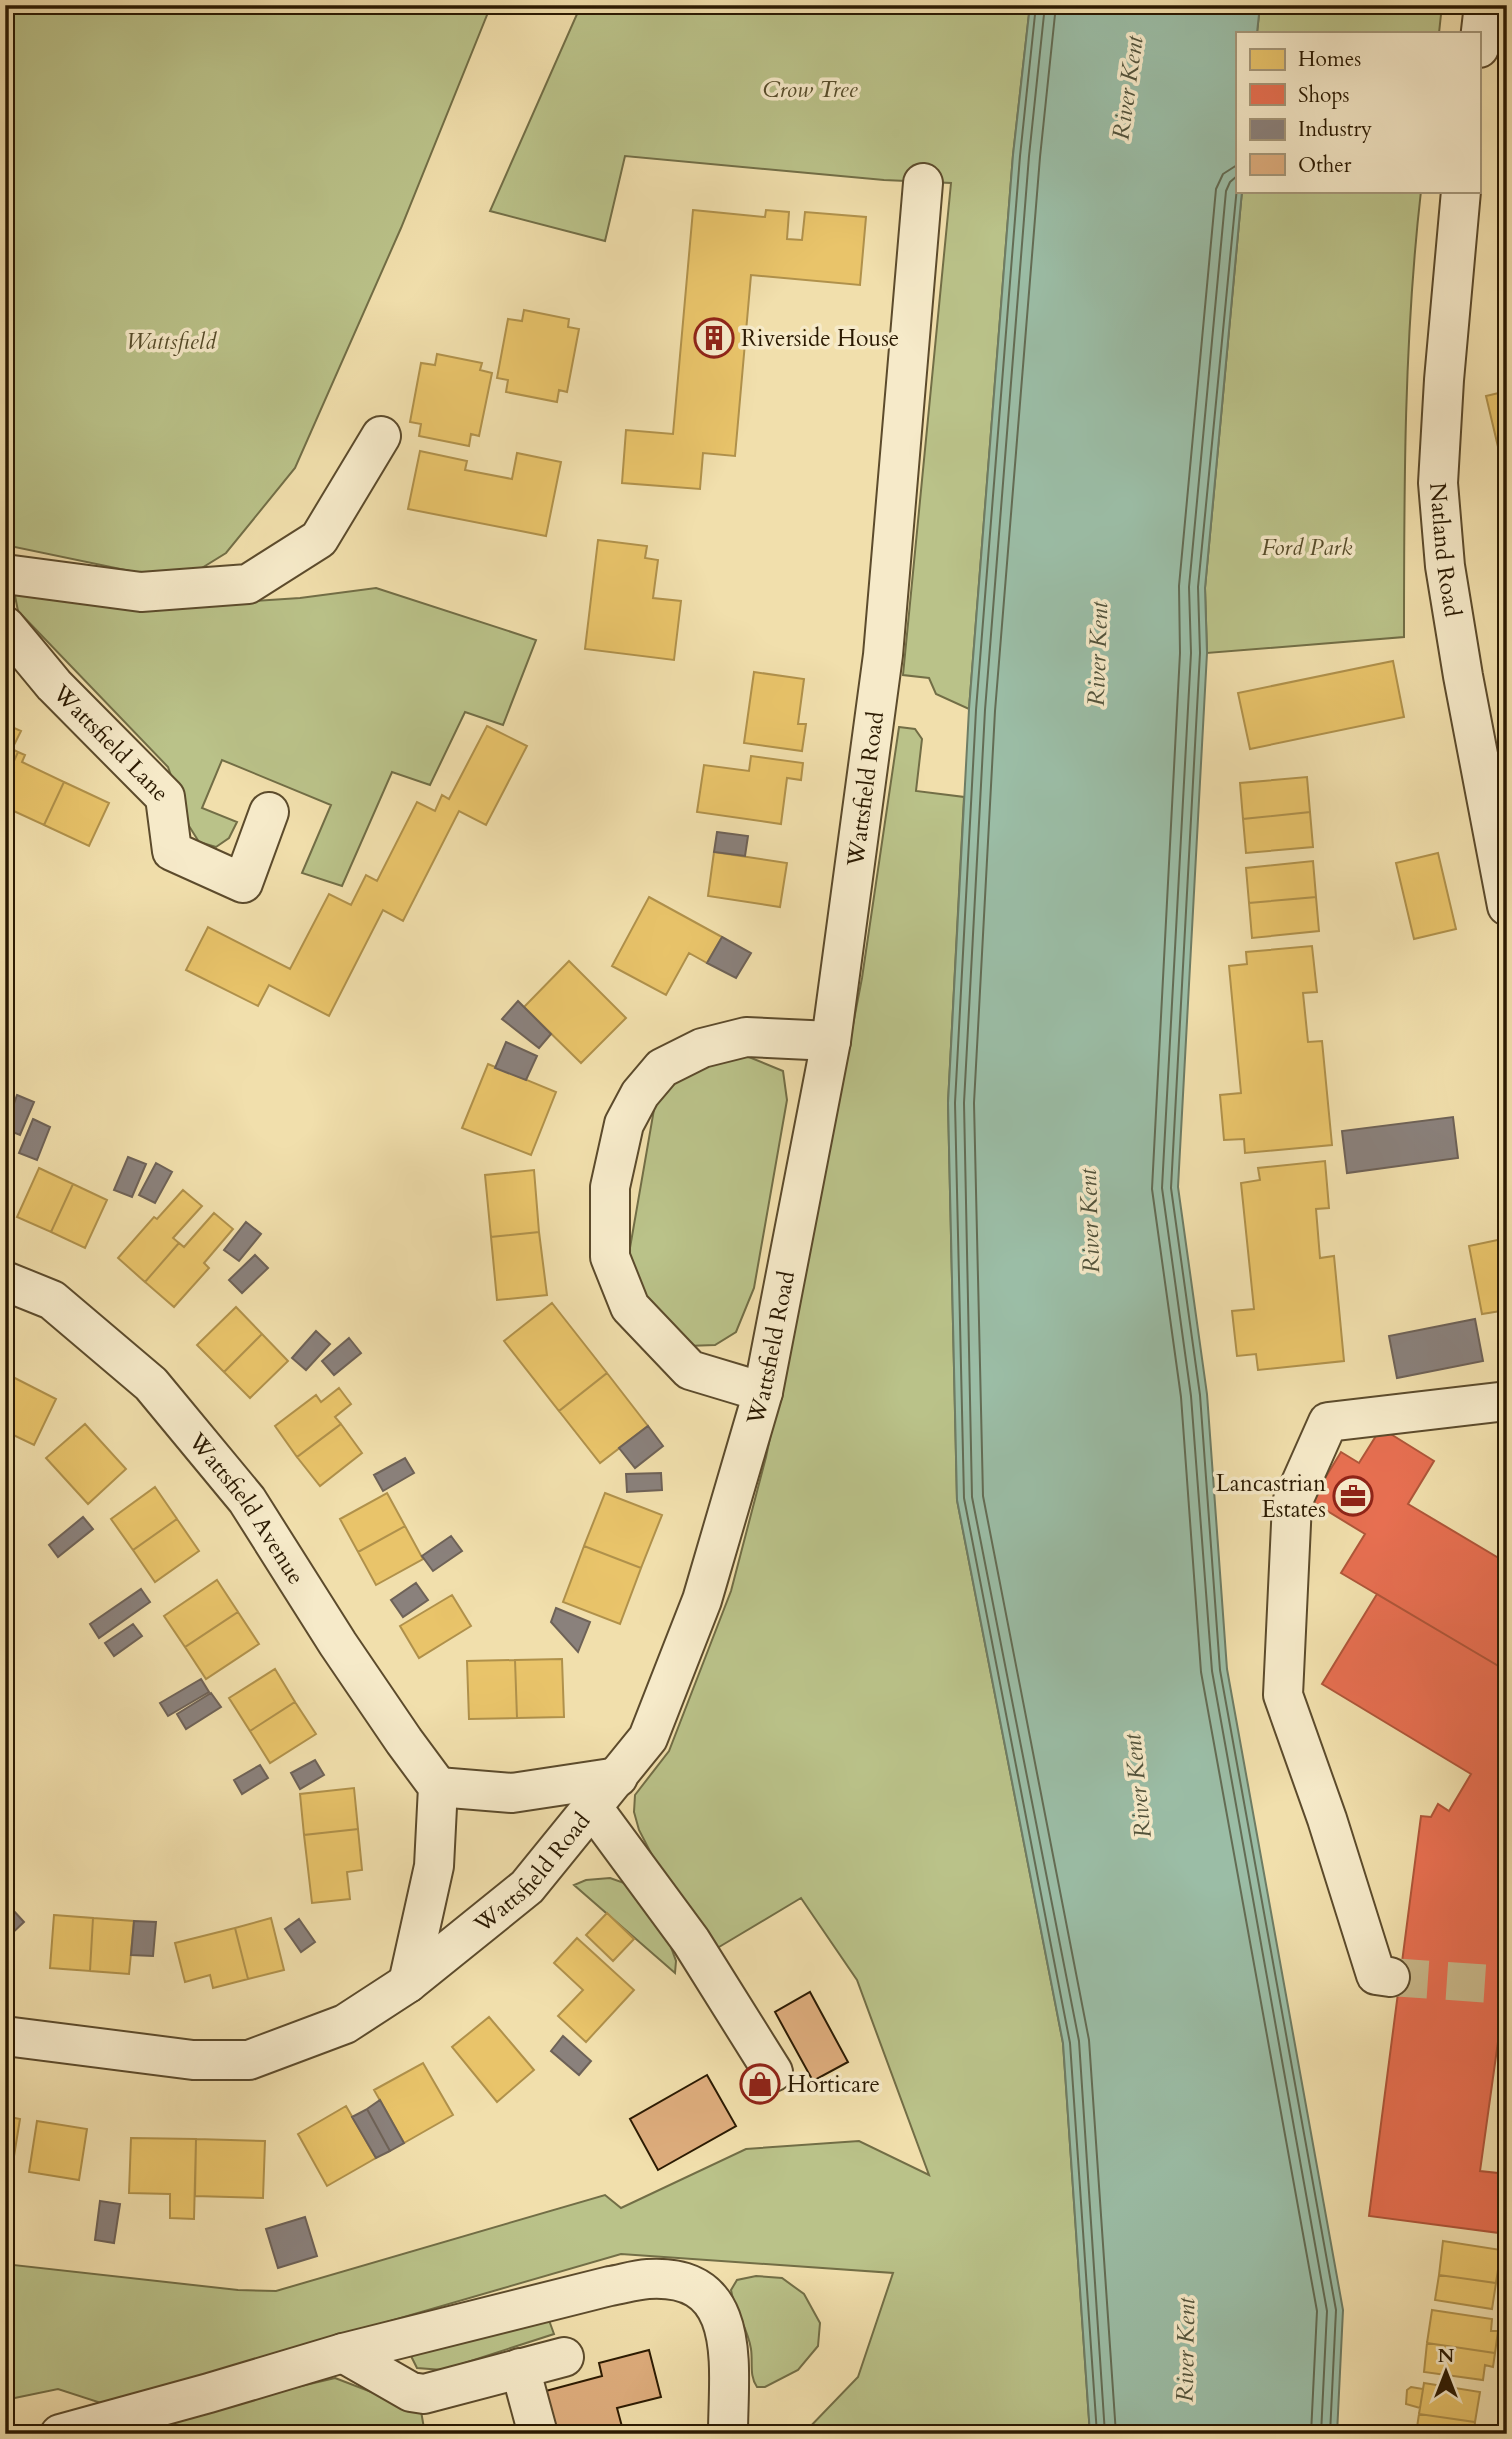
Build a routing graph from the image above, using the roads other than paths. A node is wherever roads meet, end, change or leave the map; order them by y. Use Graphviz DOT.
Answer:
graph roads {
  1 [pos="1484,5"];
  2 [pos="1480,39"];
  3 [pos="923,183"];
  4 [pos="1461,192"];
  5 [pos="381,436"];
  6 [pos="5,574"];
  7 [pos="5,626"];
  8 [pos="1498,805"];
  9 [pos="269,812"];
  10 [pos="1507,906"];
  11 [pos="831,1041"];
  12 [pos="5,1281"];
  13 [pos="763,1392"];
  14 [pos="1507,1401"];
  15 [pos="618,1777"];
  16 [pos="438,1787"];
  17 [pos="593,1808"];
  18 [pos="1390,1977"];
  19 [pos="408,1983"];
  20 [pos="5,2036"];
  21 [pos="772,2072"];
  22 [pos="343,2353"];
  23 [pos="564,2357"];
  24 [pos="520,2368"];
  25 [pos="60,2434"];
  26 [pos="538,2434"];
  27 [pos="728,2434"];
  1 -- 2 [label="street"];
  3 -- 11 [label="street, Wattsfield Road"];
  4 -- 8 [label="street, Natland Road"];
  5 -- 6 [label="street"];
  7 -- 9 [label="street, Wattsfield Lane"];
  8 -- 10 [label="street, Natland Road"];
  11 -- 13 [label="street, Wattsfield Road"];
  11 -- 13 [label="street"];
  12 -- 16 [label="street, Wattsfield Avenue"];
  13 -- 15 [label="street, Wattsfield Road"];
  14 -- 18 [label="street"];
  15 -- 16 [label="street"];
  15 -- 17 [label="street, Wattsfield Road"];
  16 -- 19 [label="street"];
  17 -- 19 [label="street, Wattsfield Road"];
  17 -- 21 [label="street"];
  19 -- 20 [label="street, Wattsfield Road"];
  22 -- 24 [label="street"];
  22 -- 25 [label="street"];
  22 -- 27 [label="street"];
  23 -- 24 [label="street"];
  24 -- 26 [label="street"];
}
